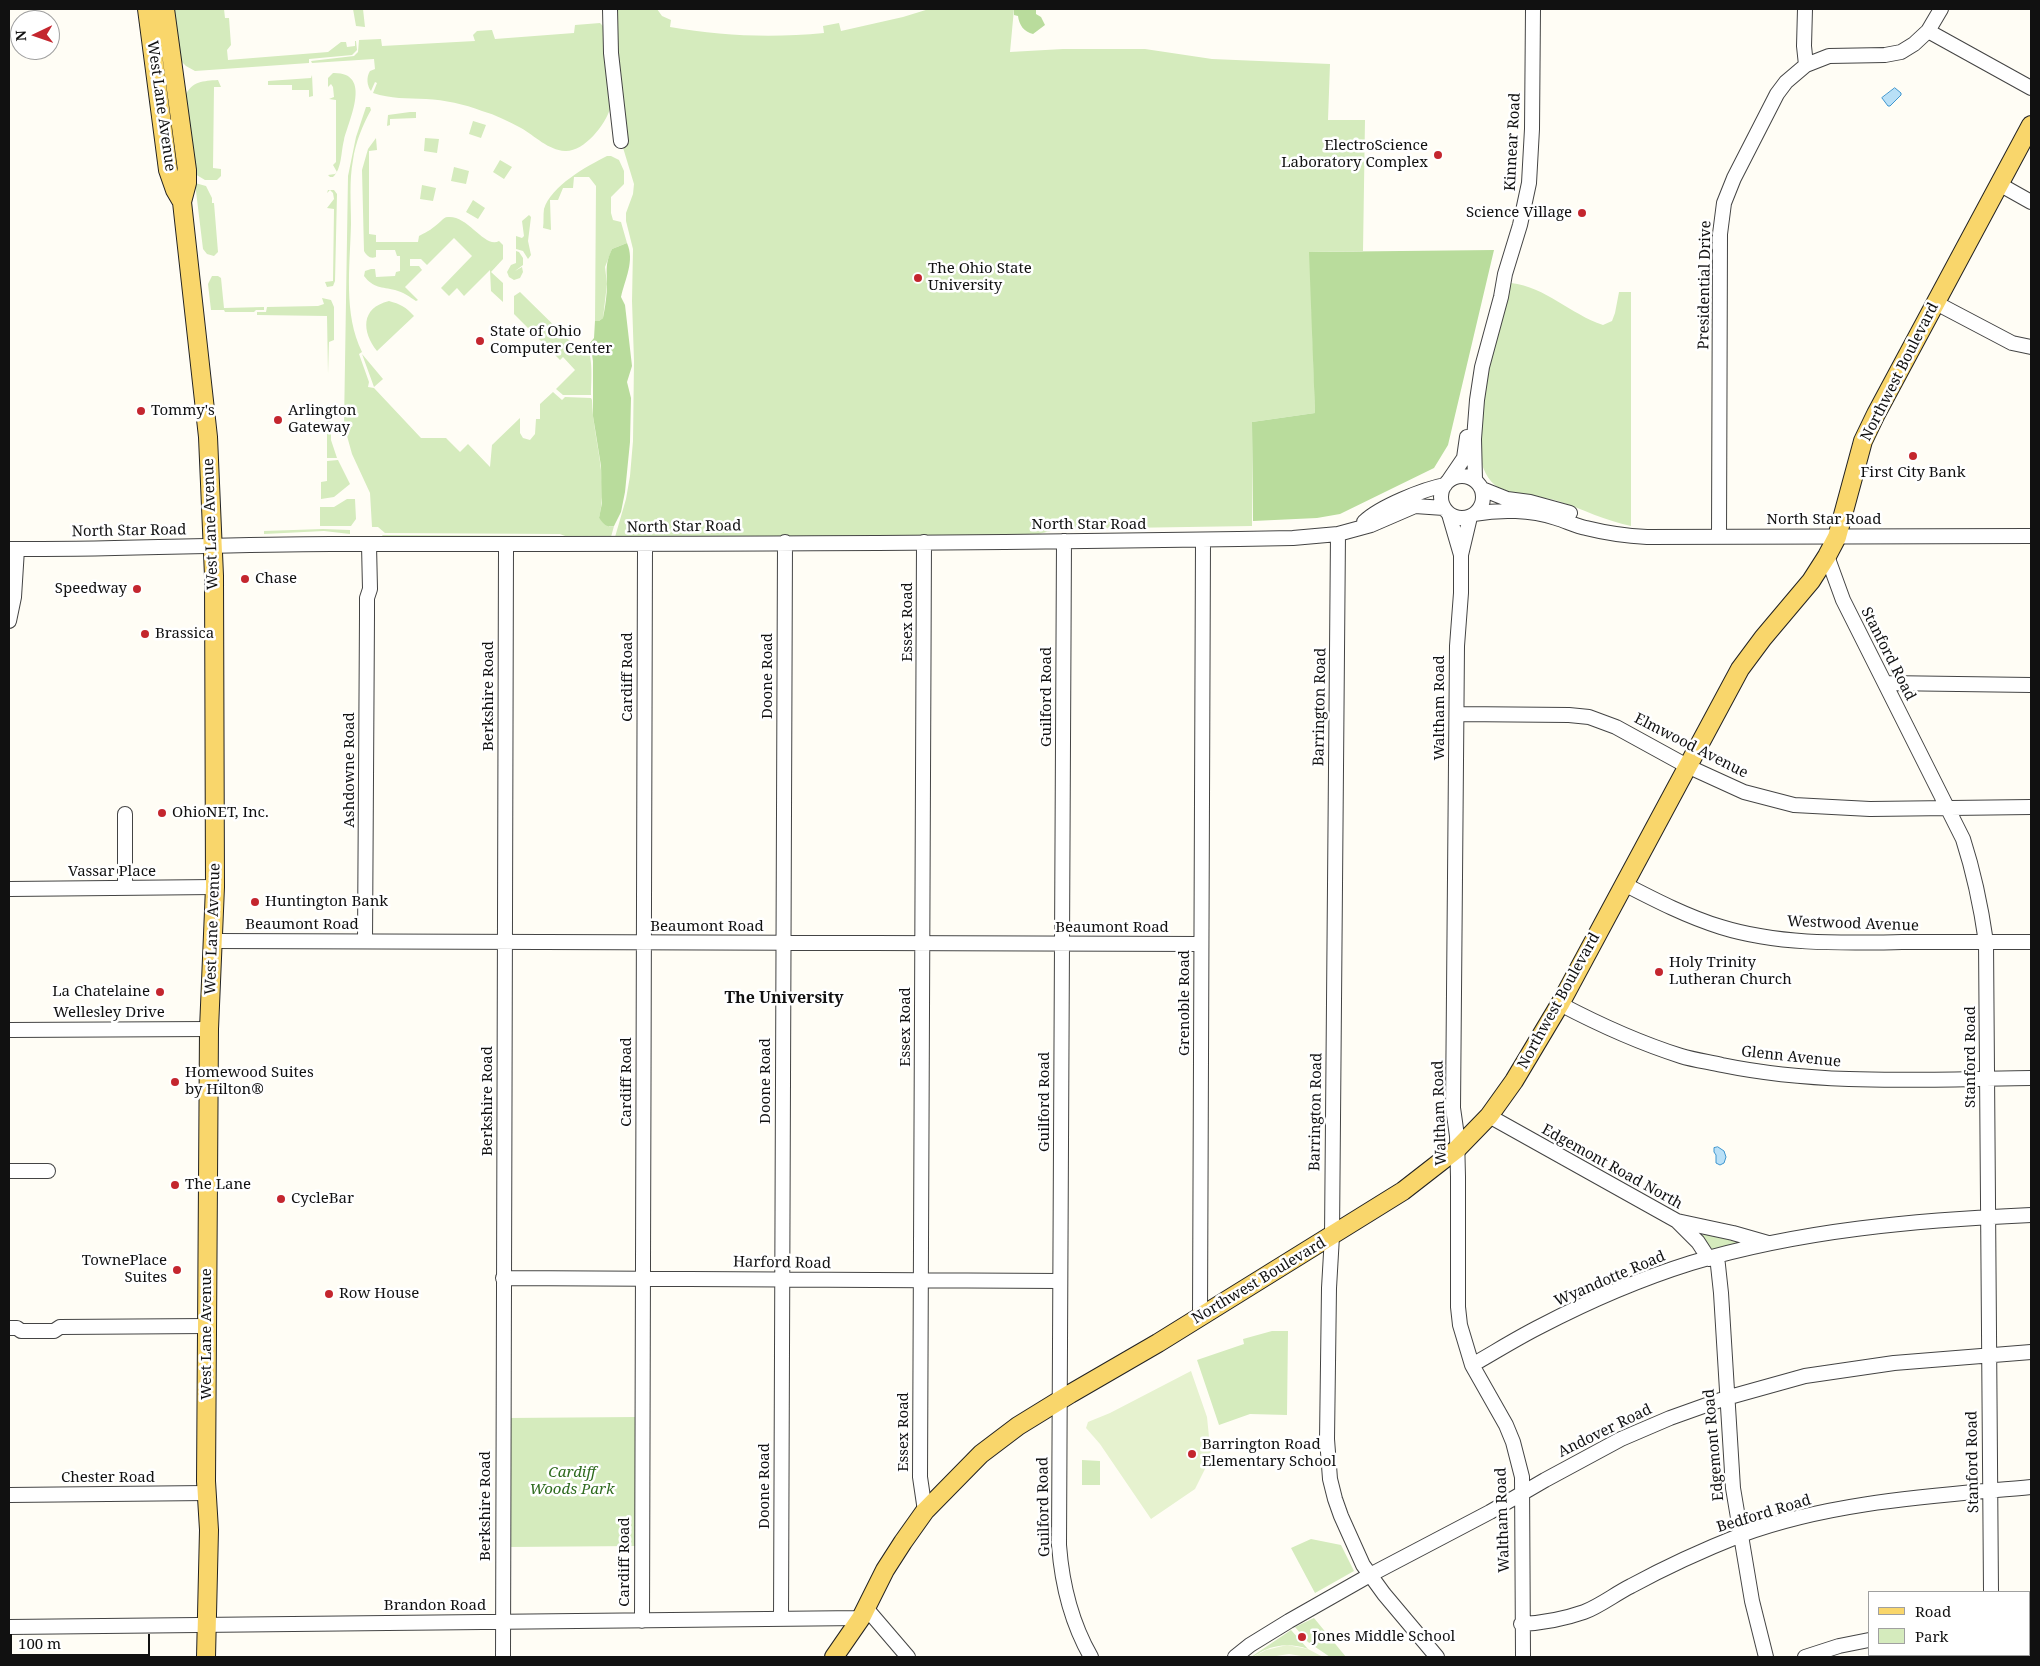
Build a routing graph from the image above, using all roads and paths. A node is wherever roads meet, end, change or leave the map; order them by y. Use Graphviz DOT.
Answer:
graph roads {
  1 [pos="147,9"];
  2 [pos="165,9"];
  3 [pos="610,9"];
  4 [pos="1533,9"];
  5 [pos="1805,9"];
  6 [pos="1941,9"];
  7 [pos="1928,31"];
  8 [pos="1806,65"];
  9 [pos="2031,88"];
  10 [pos="2031,125"];
  11 [pos="621,140"];
  12 [pos="1999,184"];
  13 [pos="182,202"];
  14 [pos="2031,202"];
  15 [pos="1505,274"];
  16 [pos="1936,302"];
  17 [pos="2031,347"];
  18 [pos="1447,482"];
  19 [pos="1478,484"];
  20 [pos="1446,511"];
  21 [pos="1472,516"];
  22 [pos="1358,528"];
  23 [pos="1338,534"];
  24 [pos="1616,534"];
  25 [pos="2031,536"];
  26 [pos="1719,537"];
  27 [pos="1837,537"];
  28 [pos="1203,540"];
  29 [pos="1064,541"];
  30 [pos="785,542"];
  31 [pos="924,542"];
  32 [pos="645,544"];
  33 [pos="366,545"];
  34 [pos="506,545"];
  35 [pos="214,546"];
  36 [pos="13,549"];
  37 [pos="1460,555"];
  38 [pos="1827,556"];
  39 [pos="9,621"];
  40 [pos="1885,683"];
  41 [pos="2031,685"];
  42 [pos="1457,714"];
  43 [pos="1687,766"];
  44 [pos="2031,807"];
  45 [pos="1949,808"];
  46 [pos="125,814"];
  47 [pos="1624,884"];
  48 [pos="126,888"];
  49 [pos="215,888"];
  50 [pos="9,889"];
  51 [pos="214,941"];
  52 [pos="365,941"];
  53 [pos="505,942"];
  54 [pos="783,942"];
  55 [pos="1986,942"];
  56 [pos="2031,942"];
  57 [pos="644,943"];
  58 [pos="923,943"];
  59 [pos="1062,944"];
  60 [pos="1201,944"];
  61 [pos="1560,1004"];
  62 [pos="209,1029"];
  63 [pos="9,1030"];
  64 [pos="1987,1078"];
  65 [pos="2031,1078"];
  66 [pos="1489,1116"];
  67 [pos="1457,1149"];
  68 [pos="48,1171"];
  69 [pos="9,1172"];
  70 [pos="2031,1215"];
  71 [pos="1987,1217"];
  72 [pos="1677,1221"];
  73 [pos="1332,1236"];
  74 [pos="1769,1244"];
  75 [pos="1713,1258"];
  76 [pos="503,1278"];
  77 [pos="644,1279"];
  78 [pos="782,1280"];
  79 [pos="921,1281"];
  80 [pos="1060,1281"];
  81 [pos="1200,1316"];
  82 [pos="207,1326"];
  83 [pos="13,1328"];
  84 [pos="2031,1352"];
  85 [pos="1988,1355"];
  86 [pos="1472,1365"];
  87 [pos="1726,1398"];
  88 [pos="1060,1401"];
  89 [pos="2031,1487"];
  90 [pos="1990,1491"];
  91 [pos="206,1493"];
  92 [pos="1522,1494"];
  93 [pos="9,1495"];
  94 [pos="926,1511"];
  95 [pos="1740,1536"];
  96 [pos="1370,1575"];
  97 [pos="1991,1591"];
  98 [pos="863,1613"];
  99 [pos="781,1619"];
  100 [pos="642,1621"];
  101 [pos="503,1622"];
  102 [pos="207,1624"];
  103 [pos="1521,1624"];
  104 [pos="9,1627"];
  105 [pos="1868,1640"];
  106 [pos="206,1657"];
  107 [pos="502,1657"];
  108 [pos="834,1657"];
  109 [pos="908,1657"];
  110 [pos="1092,1657"];
  111 [pos="1235,1657"];
  112 [pos="1437,1657"];
  113 [pos="1523,1657"];
  114 [pos="1766,1657"];
  115 [pos="1805,1657"];
  1 -- 13 [label="main road, West Lane Avenue"];
  2 -- 13 [label="main road, West Lane Avenue"];
  3 -- 11 [label="street"];
  4 -- 15 [label="street, Kinnear Road"];
  5 -- 8 [label="street"];
  6 -- 7 [label="street, Presidential Drive"];
  7 -- 8 [label="street, Presidential Drive"];
  7 -- 9 [label="street"];
  8 -- 26 [label="street, Presidential Drive"];
  10 -- 12 [label="main road, Northwest Boulevard"];
  12 -- 14 [label="street"];
  12 -- 16 [label="main road, Northwest Boulevard"];
  13 -- 35 [label="main road, West Lane Avenue"];
  15 -- 18 [label="street, Kinnear Road"];
  15 -- 19 [label="street, Kinnear Road"];
  16 -- 17 [label="street"];
  16 -- 27 [label="main road, Northwest Boulevard"];
  18 -- 19 [label="street"];
  18 -- 20 [label="street"];
  18 -- 22 [label="street, North Star Road"];
  19 -- 21 [label="street"];
  19 -- 24 [label="street, North Star Road"];
  20 -- 21 [label="street"];
  20 -- 22 [label="street, North Star Road"];
  20 -- 37 [label="street, Waltham Road"];
  21 -- 24 [label="street, North Star Road"];
  21 -- 37 [label="street, Waltham Road"];
  22 -- 23 [label="street, North Star Road"];
  23 -- 28 [label="street, North Star Road"];
  23 -- 73 [label="street, Barrington Road"];
  24 -- 26 [label="street, North Star Road"];
  25 -- 27 [label="street, North Star Road"];
  26 -- 27 [label="street, North Star Road"];
  27 -- 38 [label="main road, Northwest Boulevard"];
  28 -- 29 [label="street, North Star Road"];
  28 -- 60 [label="street, Grenoble Road"];
  29 -- 31 [label="street, North Star Road"];
  29 -- 59 [label="street, Guilford Road"];
  30 -- 31 [label="street, North Star Road"];
  30 -- 32 [label="street, North Star Road"];
  30 -- 54 [label="street, Doone Road"];
  31 -- 58 [label="street, Essex Road"];
  32 -- 34 [label="street, North Star Road"];
  32 -- 57 [label="street, Cardiff Road"];
  33 -- 34 [label="street, North Star Road"];
  33 -- 35 [label="street, North Star Road"];
  33 -- 52 [label="street, Ashdowne Road"];
  34 -- 53 [label="street, Berkshire Road"];
  35 -- 36 [label="street, North Star Road"];
  35 -- 49 [label="main road, West Lane Avenue"];
  36 -- 39 [label="street"];
  37 -- 42 [label="street, Waltham Road"];
  38 -- 40 [label="street, Stanford Road"];
  38 -- 43 [label="main road, Northwest Boulevard"];
  40 -- 41 [label="street"];
  40 -- 45 [label="street, Stanford Road"];
  42 -- 43 [label="street, Elmwood Avenue"];
  42 -- 67 [label="street, Waltham Road"];
  43 -- 45 [label="street, Elmwood Avenue"];
  43 -- 47 [label="main road, Northwest Boulevard"];
  44 -- 45 [label="street, Elmwood Avenue"];
  45 -- 55 [label="street, Stanford Road"];
  46 -- 48 [label="street"];
  47 -- 55 [label="street, Westwood Avenue"];
  47 -- 61 [label="main road, Northwest Boulevard"];
  48 -- 49 [label="street, Vassar Place"];
  48 -- 50 [label="street, Vassar Place"];
  49 -- 51 [label="main road, West Lane Avenue"];
  51 -- 52 [label="street, Beaumont Road"];
  51 -- 62 [label="main road, West Lane Avenue"];
  52 -- 53 [label="street, Beaumont Road"];
  53 -- 57 [label="street, Beaumont Road"];
  53 -- 76 [label="street, Berkshire Road"];
  54 -- 57 [label="street, Beaumont Road"];
  54 -- 58 [label="street, Beaumont Road"];
  54 -- 78 [label="street, Doone Road"];
  55 -- 56 [label="street, Westwood Avenue"];
  55 -- 64 [label="street, Stanford Road"];
  57 -- 77 [label="street, Cardiff Road"];
  58 -- 59 [label="street, Beaumont Road"];
  58 -- 79 [label="street, Essex Road"];
  59 -- 60 [label="street, Beaumont Road"];
  59 -- 80 [label="street, Guilford Road"];
  60 -- 81 [label="street, Grenoble Road"];
  61 -- 64 [label="street, Glenn Avenue"];
  61 -- 66 [label="main road, Northwest Boulevard"];
  62 -- 63 [label="street, Wellesley Drive"];
  62 -- 82 [label="main road, West Lane Avenue"];
  64 -- 65 [label="street, Glenn Avenue"];
  64 -- 71 [label="street, Stanford Road"];
  66 -- 67 [label="main road, Northwest Boulevard"];
  66 -- 72 [label="street, Edgemont Road North"];
  67 -- 73 [label="main road, Northwest Boulevard"];
  67 -- 86 [label="street, Waltham Road"];
  68 -- 69 [label="street"];
  70 -- 71 [label="street, Wyandotte Road"];
  71 -- 74 [label="street, Wyandotte Road"];
  71 -- 85 [label="street, Stanford Road"];
  72 -- 74 [label="street, Wyandotte Road"];
  72 -- 75 [label="street, Edgemont Road North"];
  73 -- 81 [label="main road, Northwest Boulevard"];
  73 -- 96 [label="street, Barrington Road"];
  74 -- 75 [label="street, Wyandotte Road"];
  75 -- 86 [label="street, Wyandotte Road"];
  75 -- 87 [label="street, Edgemont Road"];
  76 -- 77 [label="street, Harford Road"];
  76 -- 101 [label="street, Berkshire Road"];
  77 -- 78 [label="street, Harford Road"];
  77 -- 100 [label="street, Cardiff Road"];
  78 -- 79 [label="street, Harford Road"];
  78 -- 99 [label="street, Doone Road"];
  79 -- 80 [label="street, Harford Road"];
  79 -- 94 [label="street, Essex Road"];
  80 -- 88 [label="street, Guilford Road"];
  81 -- 88 [label="main road, Northwest Boulevard"];
  82 -- 83 [label="street"];
  82 -- 91 [label="main road, West Lane Avenue"];
  84 -- 85 [label="street, Andover Road"];
  85 -- 87 [label="street, Andover Road"];
  85 -- 90 [label="street, Stanford Road"];
  86 -- 92 [label="street, Waltham Road"];
  87 -- 92 [label="street, Andover Road"];
  87 -- 95 [label="street, Edgemont Road"];
  88 -- 94 [label="main road, Northwest Boulevard"];
  88 -- 110 [label="street, Guilford Road"];
  89 -- 90 [label="street, Bedford Road"];
  90 -- 95 [label="street, Bedford Road"];
  90 -- 97 [label="street, Stanford Road"];
  91 -- 93 [label="street, Chester Road"];
  91 -- 102 [label="main road, West Lane Avenue"];
  92 -- 96 [label="street, Andover Road"];
  92 -- 103 [label="street, Waltham Road"];
  94 -- 98 [label="main road, Northwest Boulevard"];
  95 -- 103 [label="street, Bedford Road"];
  95 -- 114 [label="street, Edgemont Road"];
  96 -- 111 [label="street, Andover Road"];
  96 -- 112 [label="street, Barrington Road"];
  98 -- 99 [label="street, Brandon Road"];
  98 -- 108 [label="main road, Northwest Boulevard"];
  98 -- 109 [label="street"];
  99 -- 100 [label="street, Brandon Road"];
  100 -- 101 [label="street, Brandon Road"];
  101 -- 102 [label="street, Brandon Road"];
  101 -- 107 [label="street, Berkshire Road"];
  102 -- 104 [label="street, Brandon Road"];
  102 -- 106 [label="main road, West Lane Avenue"];
  103 -- 113 [label="street, Waltham Road"];
  105 -- 115 [label="street"];
}
